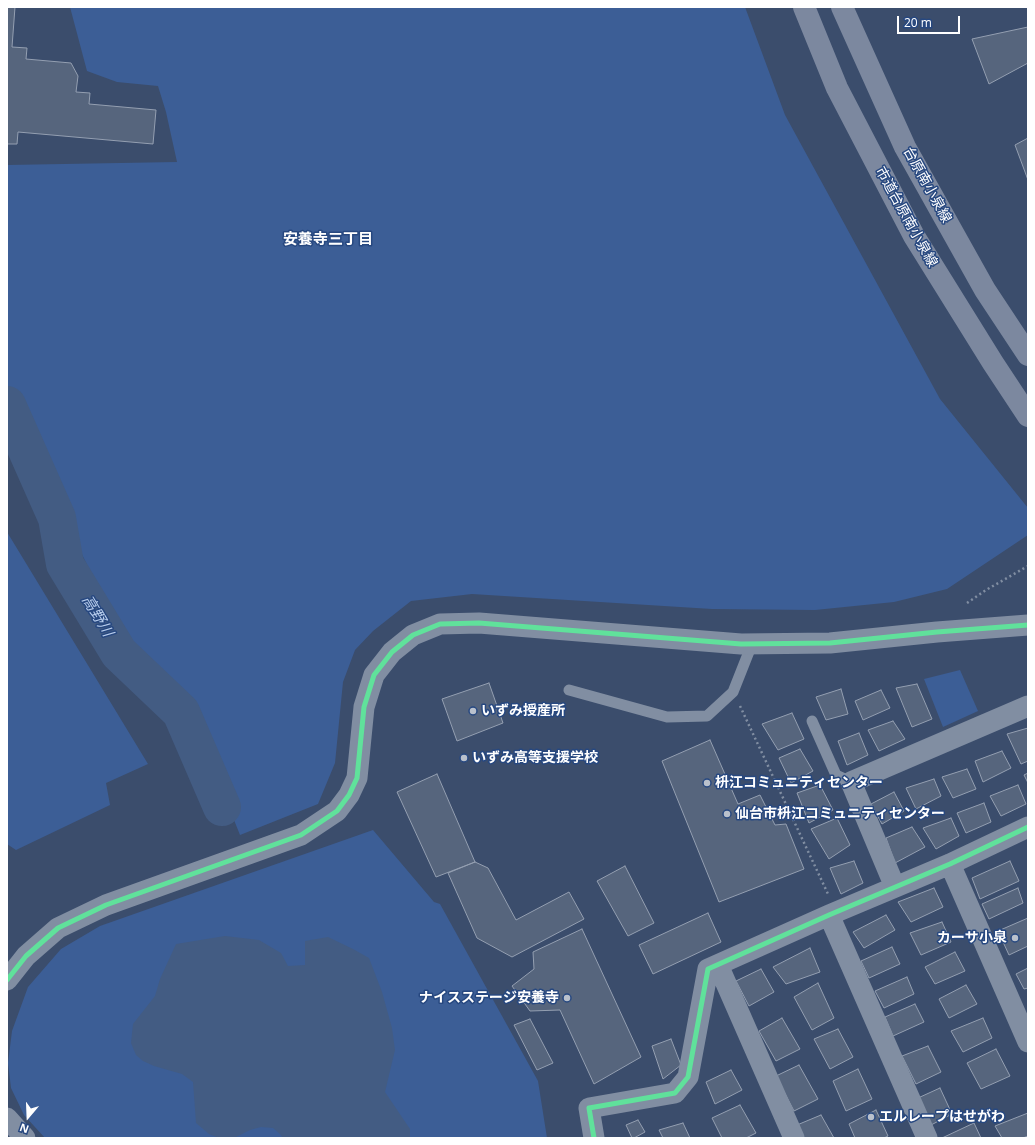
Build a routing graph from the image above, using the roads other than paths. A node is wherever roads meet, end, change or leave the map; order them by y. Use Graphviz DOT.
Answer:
graph roads {
  1 [pos="804,7"];
  2 [pos="842,7"];
  3 [pos="1028,355"];
  4 [pos="1028,416"];
  5 [pos="1028,625"];
  6 [pos="752,644"];
  7 [pos="569,690"];
  8 [pos="1028,706"];
  9 [pos="812,722"];
  10 [pos="851,782"];
  11 [pos="1028,827"];
  12 [pos="950,864"];
  13 [pos="895,887"];
  14 [pos="833,914"];
  15 [pos="718,965"];
  16 [pos="7,980"];
  17 [pos="1028,1042"];
  18 [pos="7,1118"];
  19 [pos="25,1138"];
  20 [pos="594,1138"];
  21 [pos="794,1138"];
  22 [pos="926,1138"];
  1 -- 4 [label="street, 市道台原南小泉線"];
  2 -- 3 [label="street, 台原南小泉線"];
  5 -- 6 [label="street"];
  6 -- 7 [label="lane"];
  6 -- 16 [label="street"];
  8 -- 10 [label="street"];
  9 -- 10 [label="lane"];
  10 -- 13 [label="street"];
  11 -- 12 [label="street"];
  12 -- 13 [label="street"];
  12 -- 17 [label="street"];
  13 -- 14 [label="street"];
  14 -- 15 [label="street"];
  14 -- 22 [label="street"];
  15 -- 20 [label="street"];
  15 -- 21 [label="street"];
  18 -- 19 [label="street"];
}
